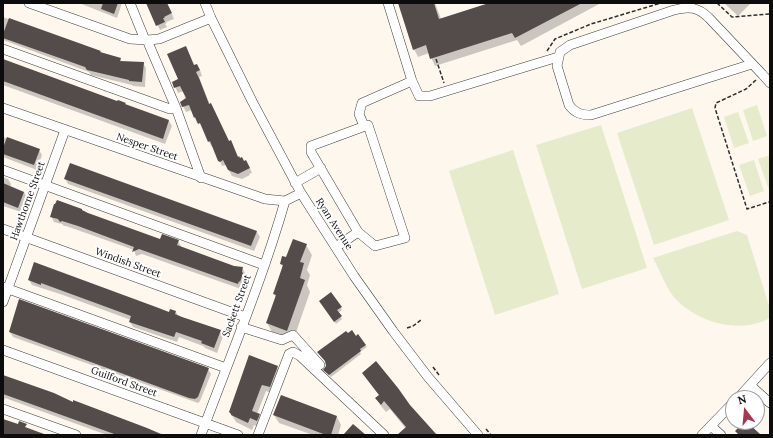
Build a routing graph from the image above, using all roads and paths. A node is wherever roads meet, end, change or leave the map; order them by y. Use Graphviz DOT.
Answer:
graph roads {
  1 [pos="29,3"];
  2 [pos="130,3"];
  3 [pos="205,3"];
  4 [pos="388,3"];
  5 [pos="717,3"];
  6 [pos="770,14"];
  7 [pos="211,18"];
  8 [pos="146,40"];
  9 [pos="3,49"];
  10 [pos="558,57"];
  11 [pos="436,59"];
  12 [pos="752,64"];
  13 [pos="758,79"];
  14 [pos="412,81"];
  15 [pos="770,83"];
  16 [pos="447,91"];
  17 [pos="3,108"];
  18 [pos="176,108"];
  19 [pos="364,126"];
  20 [pos="65,130"];
  21 [pos="321,168"];
  22 [pos="3,170"];
  23 [pos="201,178"];
  24 [pos="295,183"];
  25 [pos="46,185"];
  26 [pos="301,194"];
  27 [pos="284,201"];
  28 [pos="768,202"];
  29 [pos="3,229"];
  30 [pos="358,232"];
  31 [pos="26,238"];
  32 [pos="336,247"];
  33 [pos="264,265"];
  34 [pos="5,288"];
  35 [pos="3,302"];
  36 [pos="245,317"];
  37 [pos="421,320"];
  38 [pos="241,327"];
  39 [pos="407,328"];
  40 [pos="3,350"];
  41 [pos="770,363"];
  42 [pos="320,365"];
  43 [pos="432,366"];
  44 [pos="226,368"];
  45 [pos="440,376"];
  46 [pos="750,385"];
  47 [pos="745,390"];
  48 [pos="770,403"];
  49 [pos="3,409"];
  50 [pos="725,411"];
  51 [pos="206,423"];
  52 [pos="711,426"];
  53 [pos="484,427"];
  54 [pos="76,435"];
  55 [pos="202,435"];
  56 [pos="238,435"];
  57 [pos="258,435"];
  58 [pos="384,435"];
  59 [pos="478,435"];
  60 [pos="491,435"];
  61 [pos="702,435"];
  62 [pos="720,435"];
  1 -- 8 [label="street"];
  2 -- 8 [label="street"];
  3 -- 7 [label="street, Ryan Avenue"];
  4 -- 14 [label="street"];
  5 -- 6 [label="path"];
  7 -- 8 [label="street"];
  7 -- 24 [label="street, Ryan Avenue"];
  8 -- 18 [label="street"];
  9 -- 18 [label="street"];
  10 -- 12 [label="street"];
  10 -- 12 [label="street"];
  10 -- 16 [label="street"];
  11 -- 16 [label="path"];
  12 -- 15 [label="street"];
  13 -- 28 [label="path"];
  14 -- 16 [label="street"];
  14 -- 19 [label="street"];
  17 -- 20 [label="street, Nesper Street"];
  18 -- 23 [label="street"];
  19 -- 21 [label="street"];
  19 -- 30 [label="street"];
  20 -- 23 [label="street, Nesper Street"];
  20 -- 25 [label="street, Hawthorne Street"];
  21 -- 24 [label="street"];
  21 -- 30 [label="street"];
  22 -- 25 [label="street"];
  23 -- 27 [label="street, Nesper Street"];
  24 -- 26 [label="street, Ryan Avenue"];
  25 -- 31 [label="street, Hawthorne Street"];
  25 -- 33 [label="street"];
  26 -- 27 [label="street"];
  26 -- 32 [label="street, Ryan Avenue"];
  27 -- 33 [label="street, Sackett Street"];
  29 -- 31 [label="street, Windish Street"];
  30 -- 32 [label="street"];
  31 -- 34 [label="street, Hawthorne Street"];
  31 -- 36 [label="street, Windish Street"];
  32 -- 59 [label="street, Ryan Avenue"];
  33 -- 36 [label="street, Sackett Street"];
  34 -- 35 [label="street, Hawthorne Street"];
  34 -- 44 [label="street"];
  36 -- 38 [label="street, Sackett Street"];
  37 -- 39 [label="path"];
  38 -- 42 [label="street"];
  38 -- 44 [label="street, Sackett Street"];
  40 -- 51 [label="street, Guilford Street"];
  41 -- 46 [label="street"];
  43 -- 45 [label="path"];
  44 -- 51 [label="street, Sackett Street"];
  46 -- 47 [label="street"];
  46 -- 48 [label="street"];
  49 -- 54 [label="street"];
  50 -- 52 [label="street"];
  51 -- 55 [label="street, Sackett Street"];
  51 -- 56 [label="street, Guilford Street"];
  52 -- 61 [label="street"];
  52 -- 62 [label="street"];
  53 -- 60 [label="path"];
  57 -- 58 [label="street"];
}
